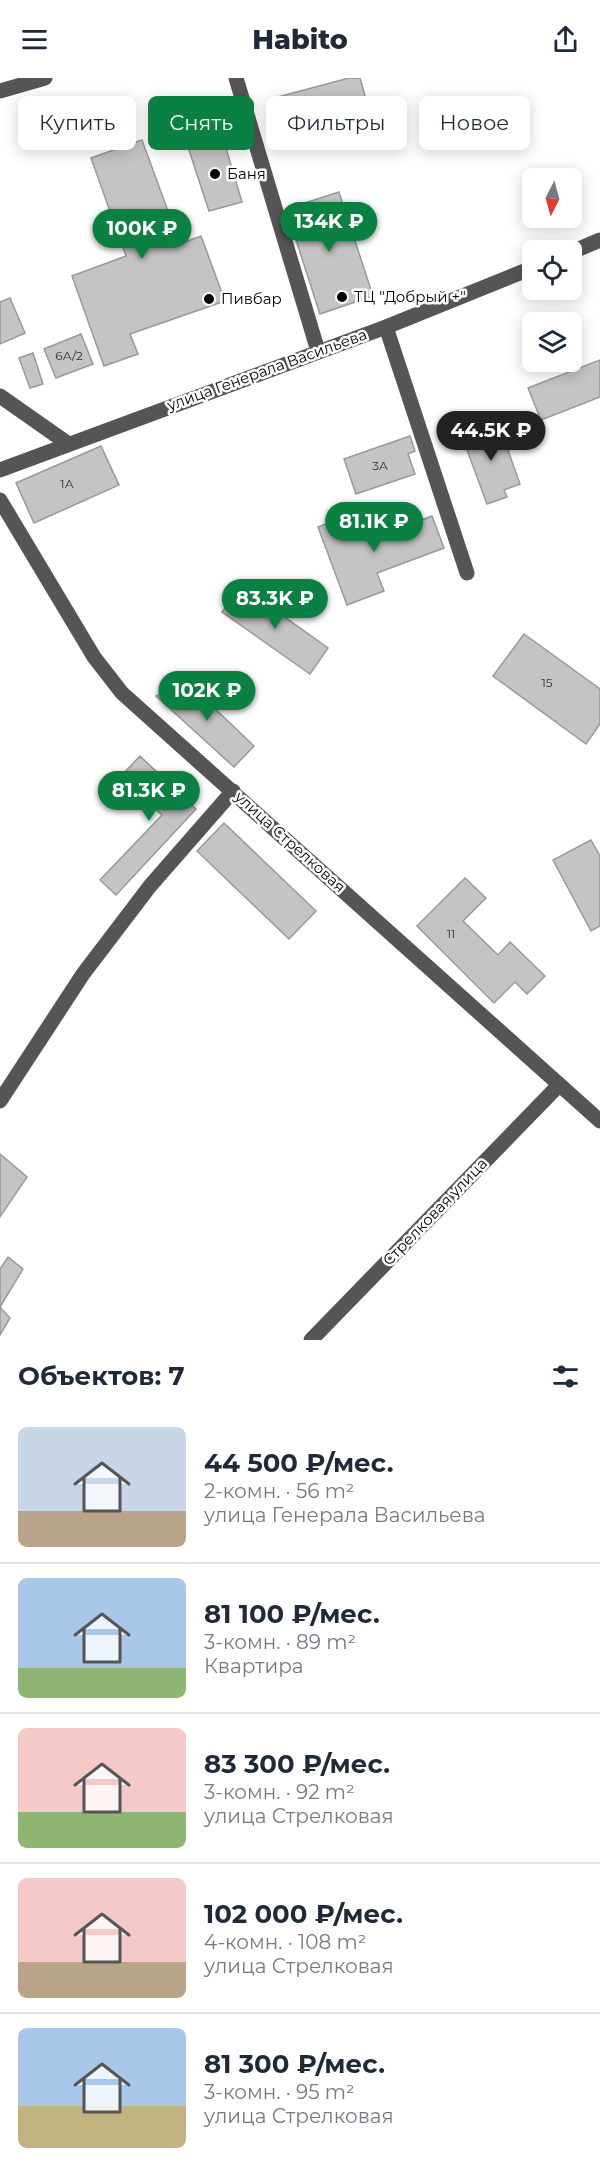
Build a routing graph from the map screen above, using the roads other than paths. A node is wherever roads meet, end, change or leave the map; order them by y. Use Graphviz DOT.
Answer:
graph roads {
  1 [pos="45,78"];
  2 [pos="236,78"];
  3 [pos="0,90"];
  4 [pos="600,240"];
  5 [pos="582,248"];
  6 [pos="522,272"];
  7 [pos="386,327"];
  8 [pos="318,351"];
  9 [pos="0,396"];
  10 [pos="67,443"];
  11 [pos="0,470"];
  12 [pos="0,500"];
  13 [pos="467,573"];
  14 [pos="233,791"];
  15 [pos="560,1085"];
  16 [pos="0,1101"];
  17 [pos="600,1121"];
  18 [pos="311,1340"];
  1 -- 3 [label="street"];
  2 -- 8 [label="street"];
  4 -- 5 [label="street"];
  6 -- 7 [label="street, улица Генерала Васильева"];
  7 -- 8 [label="street, улица Генерала Васильева"];
  7 -- 13 [label="street"];
  8 -- 10 [label="street, улица Генерала Васильева"];
  9 -- 10 [label="street"];
  10 -- 11 [label="street, улица Генерала Васильева"];
  12 -- 14 [label="street, улица Стрелковая"];
  14 -- 15 [label="street, улица Стрелковая"];
  14 -- 16 [label="street"];
  15 -- 17 [label="street, улица Стрелковая"];
  15 -- 18 [label="street, Стрелковая улица"];
}
